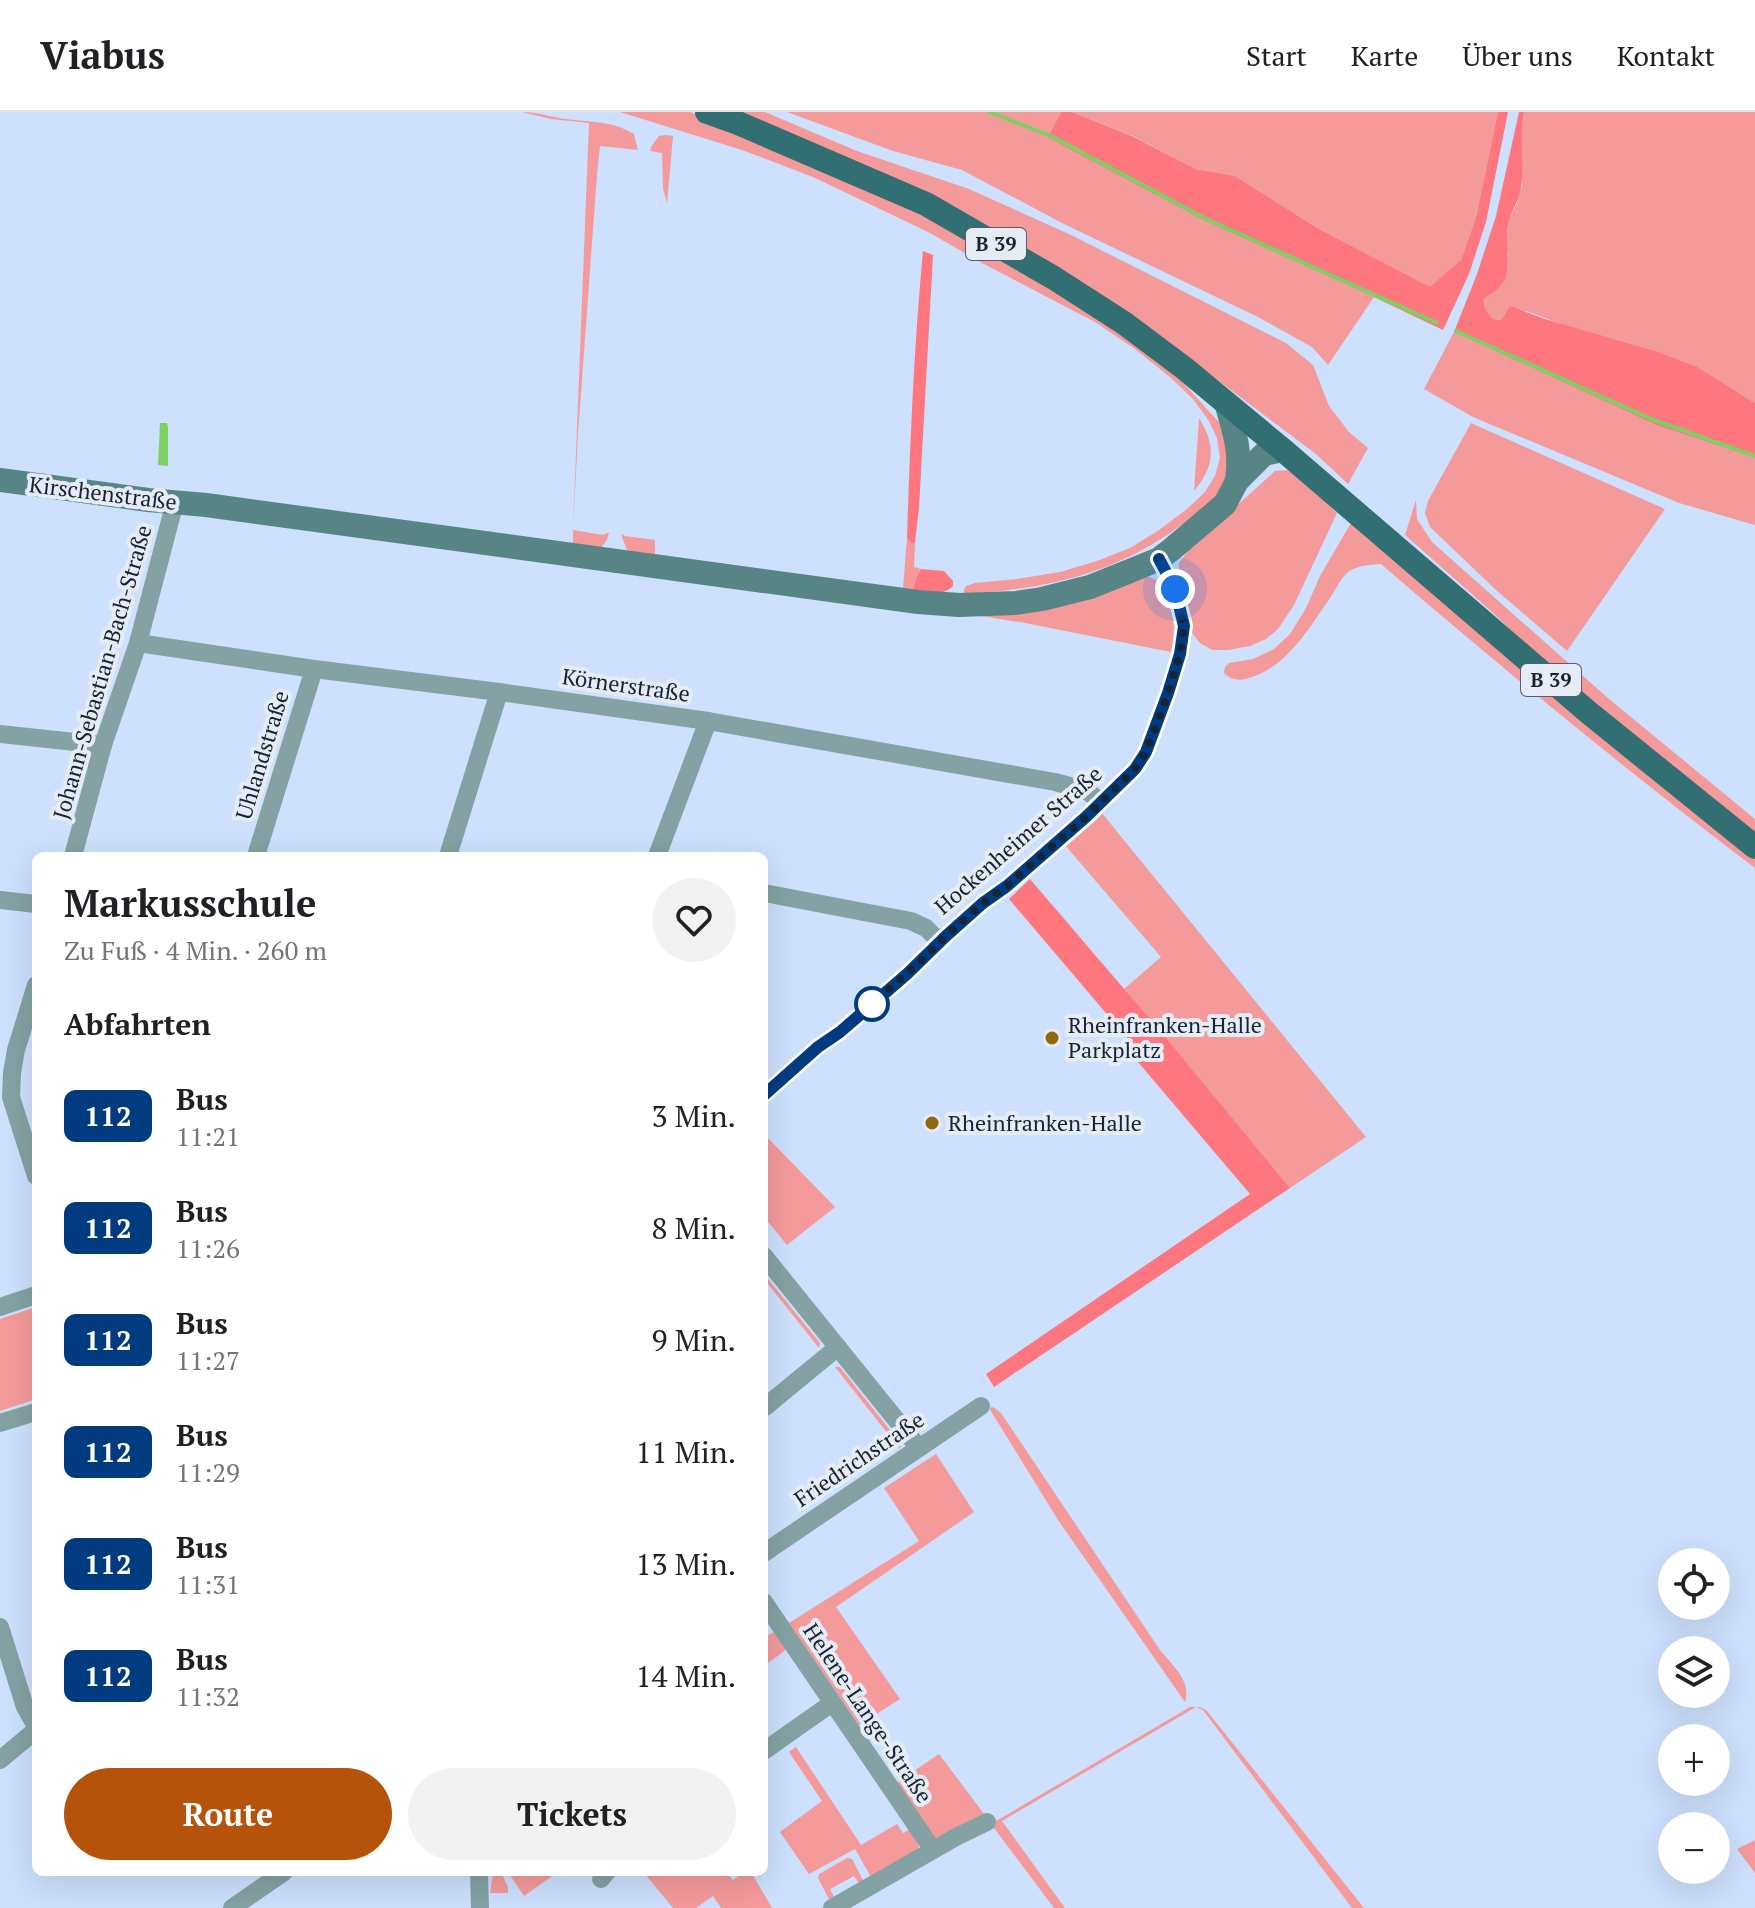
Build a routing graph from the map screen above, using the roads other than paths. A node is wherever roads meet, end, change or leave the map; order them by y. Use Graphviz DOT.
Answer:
graph roads {
  1 [pos="707,112"];
  2 [pos="1227,406"];
  3 [pos="1283,450"];
  4 [pos="0,480"];
  5 [pos="1237,481"];
  6 [pos="175,502"];
  7 [pos="1225,504"];
  8 [pos="1159,559"];
  9 [pos="138,643"];
  10 [pos="314,669"];
  11 [pos="499,692"];
  12 [pos="708,721"];
  13 [pos="0,734"];
  14 [pos="103,745"];
  15 [pos="1102,802"];
  16 [pos="1755,847"];
  17 [pos="74,852"];
  18 [pos="257,852"];
  19 [pos="449,852"];
  20 [pos="659,852"];
  21 [pos="768,894"];
  22 [pos="0,900"];
  23 [pos="32,904"];
  24 [pos="940,942"];
  25 [pos="32,998"];
  26 [pos="768,1091"];
  27 [pos="6,1098"];
  28 [pos="32,1166"];
  29 [pos="768,1261"];
  30 [pos="32,1296"];
  31 [pos="0,1307"];
  32 [pos="838,1347"];
  33 [pos="768,1405"];
  34 [pos="981,1406"];
  35 [pos="32,1413"];
  36 [pos="0,1423"];
  37 [pos="919,1448"];
  38 [pos="768,1550"];
  39 [pos="768,1608"];
  40 [pos="0,1627"];
  41 [pos="832,1703"];
  42 [pos="32,1720"];
  43 [pos="32,1732"];
  44 [pos="768,1748"];
  45 [pos="0,1760"];
  46 [pos="987,1822"];
  47 [pos="933,1850"];
  48 [pos="278,1876"];
  49 [pos="479,1876"];
  50 [pos="232,1908"];
  51 [pos="480,1908"];
  52 [pos="834,1908"];
  1 -- 2 [label="main road, B 39"];
  2 -- 3 [label="main road, B 39"];
  2 -- 5 [label="street"];
  3 -- 5 [label="street"];
  3 -- 7 [label="street"];
  3 -- 16 [label="main road, B 39"];
  4 -- 6 [label="street, Kirschenstraße"];
  5 -- 7 [label="street"];
  6 -- 8 [label="street, Kirschenstraße"];
  6 -- 9 [label="street, Johann-Sebastian-Bach-Straße"];
  7 -- 8 [label="street, Kirschenstraße"];
  8 -- 15 [label="street, Hockenheimer Straße"];
  9 -- 10 [label="street, Körnerstraße"];
  9 -- 14 [label="street, Johann-Sebastian-Bach-Straße"];
  10 -- 11 [label="street, Körnerstraße"];
  10 -- 18 [label="street, Uhlandstraße"];
  11 -- 12 [label="street, Körnerstraße"];
  11 -- 19 [label="street"];
  12 -- 15 [label="street, Körnerstraße"];
  12 -- 20 [label="street"];
  13 -- 14 [label="street"];
  14 -- 17 [label="street, Johann-Sebastian-Bach-Straße"];
  15 -- 24 [label="street, Hockenheimer Straße"];
  21 -- 24 [label="street"];
  22 -- 23 [label="street"];
  24 -- 26 [label="street, Hockenheimer Straße"];
  25 -- 27 [label="street"];
  27 -- 28 [label="street"];
  29 -- 32 [label="street"];
  30 -- 31 [label="street"];
  32 -- 33 [label="street"];
  32 -- 37 [label="street"];
  34 -- 37 [label="street, Friedrichstraße"];
  35 -- 36 [label="street"];
  37 -- 38 [label="street, Friedrichstraße"];
  39 -- 41 [label="street, Helene-Lange-Straße"];
  40 -- 42 [label="street"];
  41 -- 44 [label="street"];
  41 -- 47 [label="street, Helene-Lange-Straße"];
  43 -- 45 [label="street"];
  46 -- 47 [label="street"];
  47 -- 52 [label="street"];
  48 -- 50 [label="street"];
  49 -- 51 [label="street"];
}
